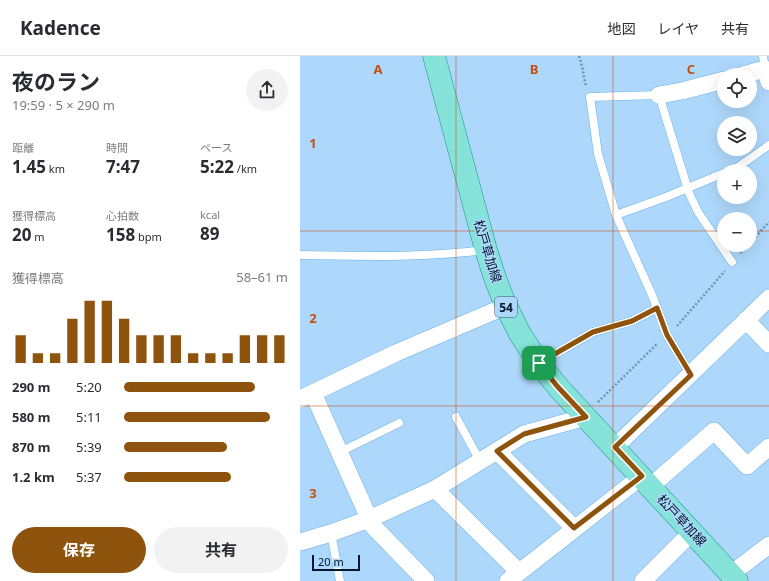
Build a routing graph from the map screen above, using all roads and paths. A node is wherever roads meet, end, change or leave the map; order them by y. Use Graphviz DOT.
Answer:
graph roads {
  1 [pos="434,56"];
  2 [pos="579,56"];
  3 [pos="717,82"];
  4 [pos="659,94"];
  5 [pos="590,97"];
  6 [pos="769,145"];
  7 [pos="742,164"];
  8 [pos="717,176"];
  9 [pos="687,188"];
  10 [pos="616,215"];
  11 [pos="769,222"];
  12 [pos="757,235"];
  13 [pos="486,250"];
  14 [pos="300,255"];
  15 [pos="732,262"];
  16 [pos="769,298"];
  17 [pos="506,306"];
  18 [pos="657,308"];
  19 [pos="746,320"];
  20 [pos="769,344"];
  21 [pos="539,363"];
  22 [pos="691,375"];
  23 [pos="306,396"];
  24 [pos="586,417"];
  25 [pos="456,418"];
  26 [pos="399,423"];
  27 [pos="769,446"];
  28 [pos="615,447"];
  29 [pos="497,451"];
  30 [pos="340,452"];
  31 [pos="480,461"];
  32 [pos="646,481"];
  33 [pos="435,489"];
  34 [pos="369,519"];
  35 [pos="574,528"];
  36 [pos="693,531"];
  37 [pos="331,532"];
  38 [pos="300,542"];
  39 [pos="769,545"];
  40 [pos="513,577"];
  41 [pos="734,577"];
  42 [pos="340,581"];
  43 [pos="426,581"];
  44 [pos="643,581"];
  1 -- 13 [label="main road, 松戸草加線 / 54"];
  2 -- 5 [label="path"];
  3 -- 4 [label="street"];
  4 -- 5 [label="lane"];
  4 -- 9 [label="lane"];
  5 -- 10 [label="lane"];
  6 -- 7 [label="lane"];
  8 -- 9 [label="lane"];
  9 -- 10 [label="lane"];
  9 -- 15 [label="lane"];
  10 -- 18 [label="lane"];
  11 -- 12 [label="path"];
  13 -- 14 [label="lane"];
  13 -- 17 [label="main road, 松戸草加線 / 54"];
  16 -- 19 [label="street"];
  17 -- 21 [label="main road, 松戸草加線 / 54"];
  17 -- 23 [label="street"];
  18 -- 21 [label="lane"];
  18 -- 22 [label="lane"];
  19 -- 20 [label="street"];
  19 -- 22 [label="street"];
  21 -- 24 [label="main road, 松戸草加線 / 54"];
  22 -- 28 [label="street"];
  23 -- 30 [label="street"];
  24 -- 28 [label="main road, 松戸草加線 / 54"];
  24 -- 29 [label="street"];
  25 -- 31 [label="lane"];
  26 -- 30 [label="lane"];
  27 -- 32 [label="street"];
  28 -- 32 [label="main road, 松戸草加線 / 54"];
  29 -- 31 [label="street"];
  29 -- 35 [label="street"];
  30 -- 34 [label="street"];
  31 -- 33 [label="street"];
  32 -- 35 [label="street"];
  32 -- 36 [label="main road, 松戸草加線 / 54"];
  33 -- 34 [label="street"];
  33 -- 40 [label="street"];
  34 -- 37 [label="street"];
  34 -- 43 [label="street"];
  35 -- 40 [label="street"];
  36 -- 41 [label="main road, 松戸草加線 / 54"];
  36 -- 44 [label="street"];
  37 -- 38 [label="street"];
  37 -- 42 [label="lane"];
  39 -- 41 [label="street"];
}
